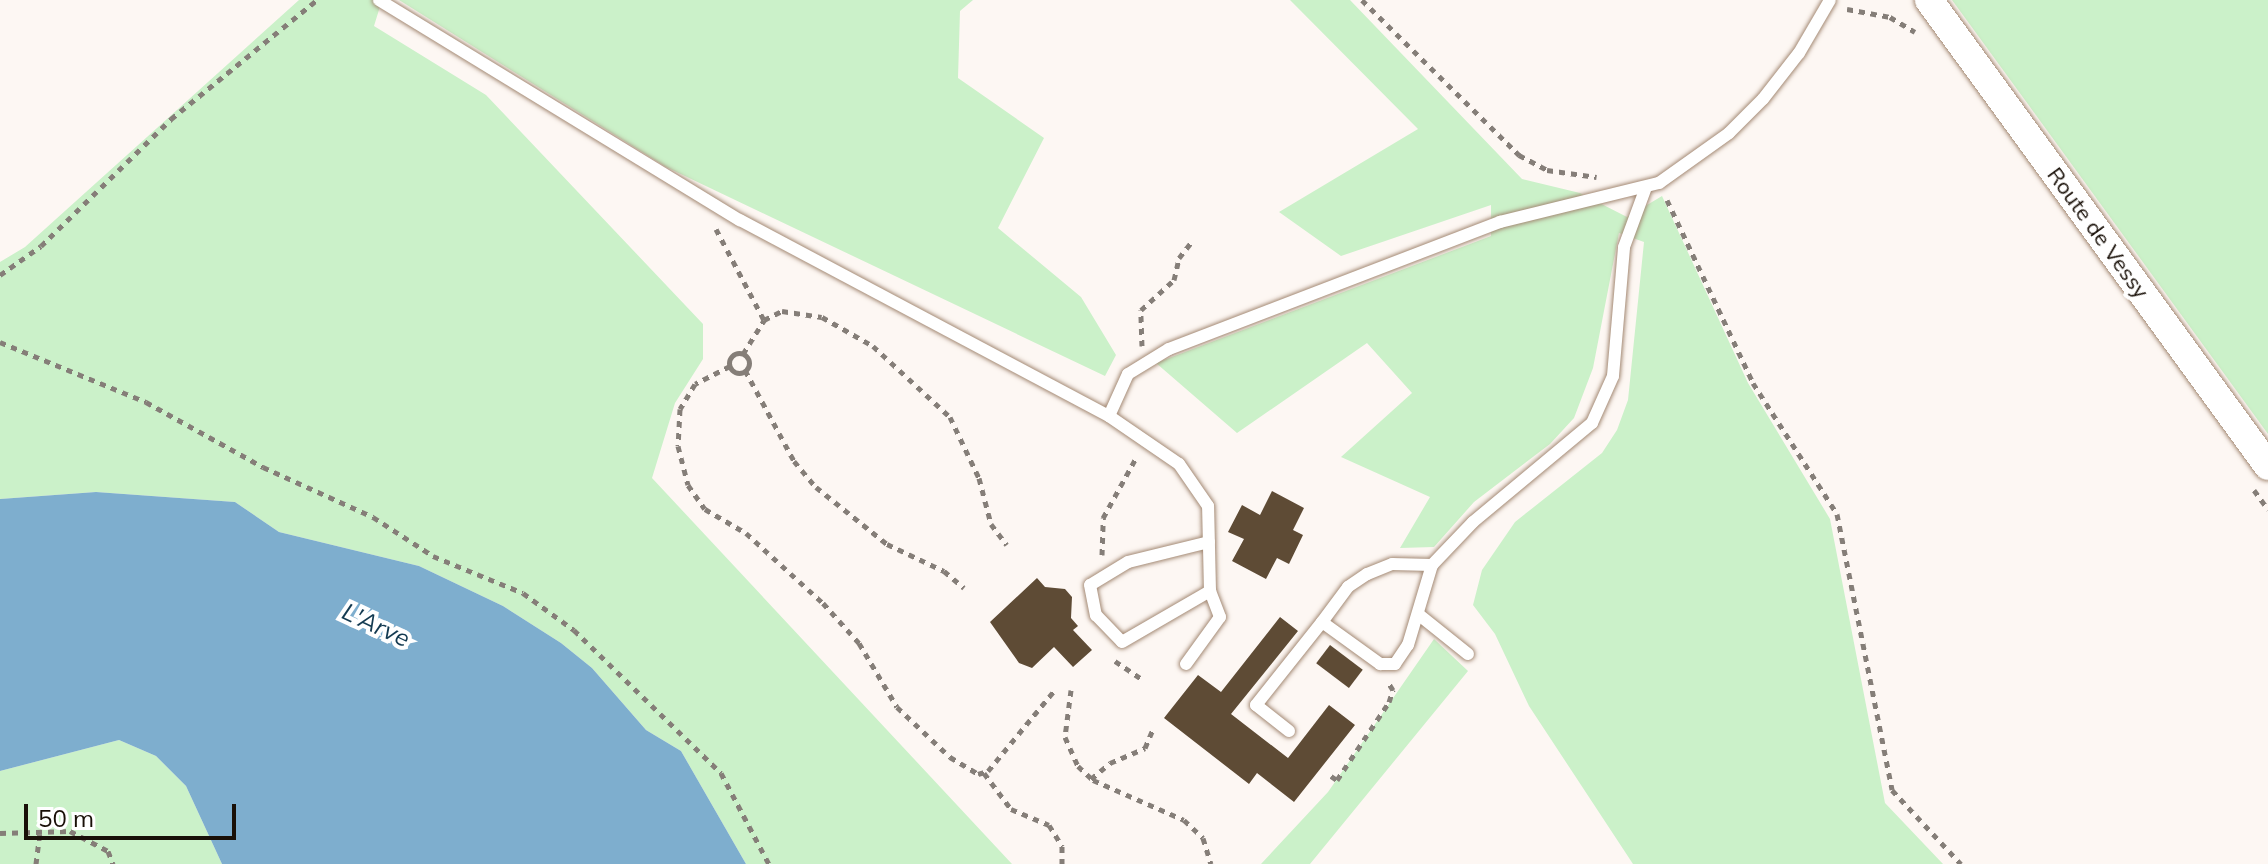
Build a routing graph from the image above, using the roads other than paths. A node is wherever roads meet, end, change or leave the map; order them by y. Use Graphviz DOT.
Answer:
graph roads {
  1 [pos="379,0"];
  2 [pos="1830,0"];
  3 [pos="1929,0"];
  4 [pos="1645,190"];
  5 [pos="1109,416"];
  6 [pos="2268,466"];
  7 [pos="1209,542"];
  8 [pos="1432,565"];
  9 [pos="1210,591"];
  10 [pos="1418,614"];
  11 [pos="1322,622"];
  12 [pos="1468,654"];
  13 [pos="1186,664"];
  14 [pos="1289,731"];
  1 -- 5 [label="lane"];
  2 -- 4 [label="lane"];
  3 -- 6 [label="street, Route de Vessy"];
  4 -- 5 [label="lane"];
  4 -- 8 [label="lane"];
  5 -- 7 [label="lane"];
  7 -- 9 [label="lane"];
  7 -- 9 [label="lane"];
  8 -- 10 [label="lane"];
  8 -- 11 [label="lane"];
  9 -- 13 [label="lane"];
  10 -- 11 [label="lane"];
  10 -- 12 [label="lane"];
  11 -- 14 [label="lane"];
}
